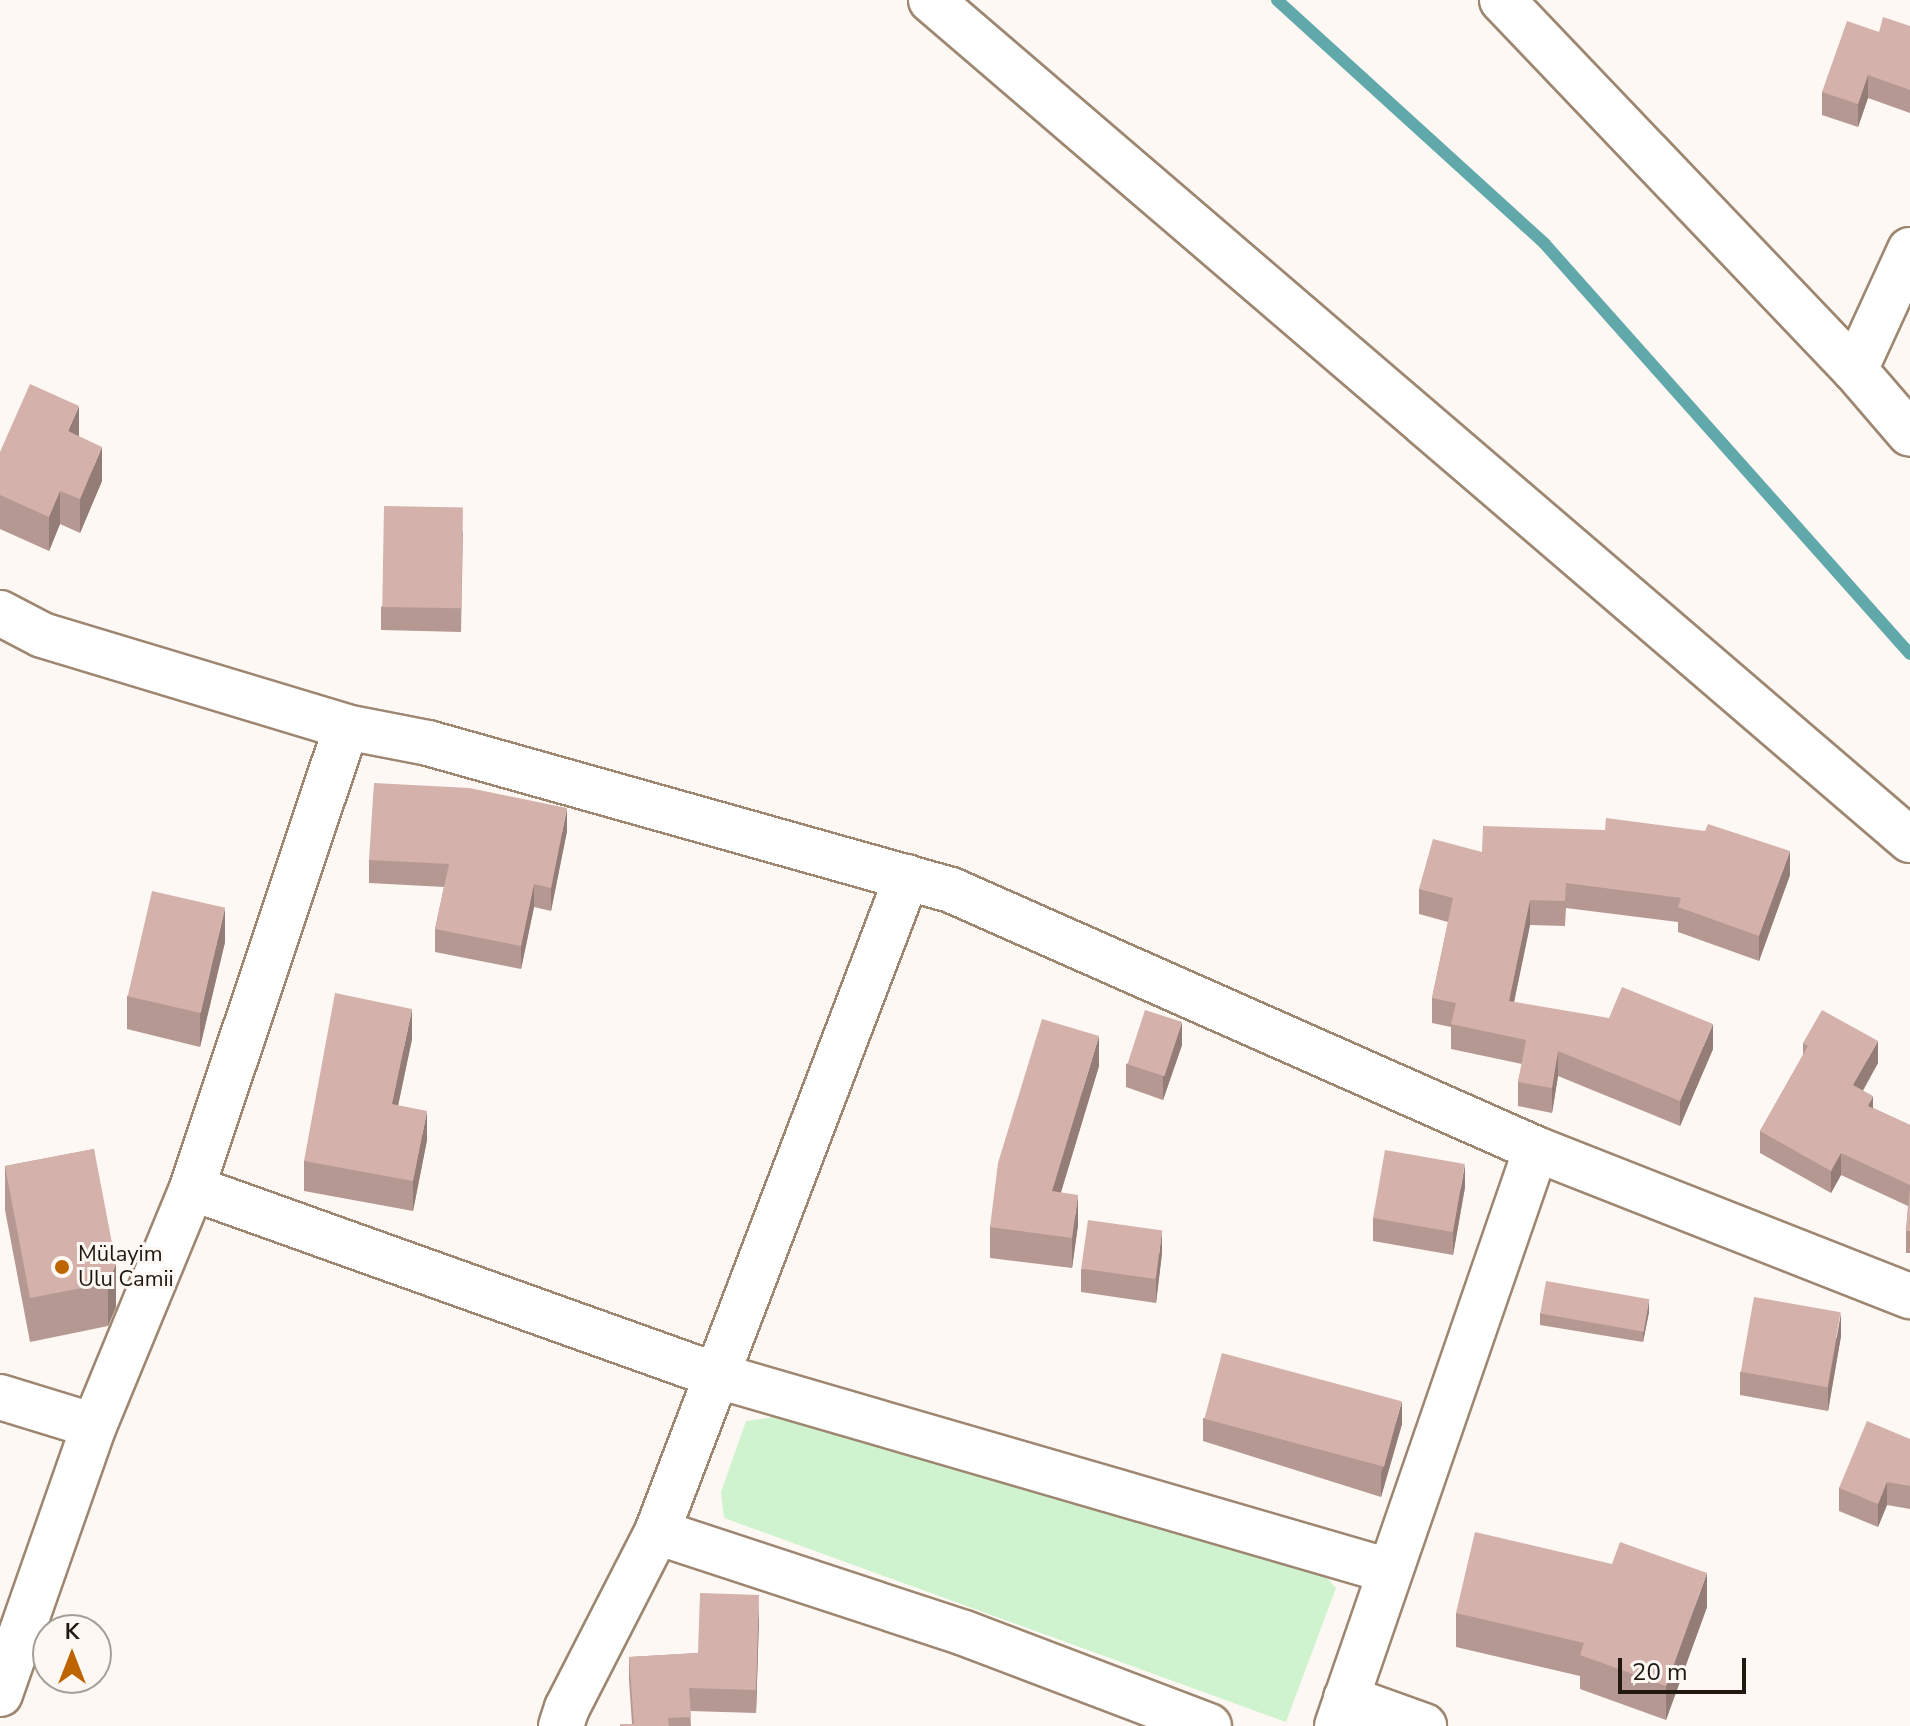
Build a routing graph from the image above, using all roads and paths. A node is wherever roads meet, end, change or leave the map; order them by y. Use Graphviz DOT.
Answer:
graph roads {
  1 [pos="931,0"];
  2 [pos="1502,0"];
  3 [pos="1910,250"];
  4 [pos="1855,370"];
  5 [pos="1910,434"];
  6 [pos="0,613"];
  7 [pos="346,727"];
  8 [pos="1910,840"];
  9 [pos="907,877"];
  10 [pos="1536,1149"];
  11 [pos="192,1188"];
  12 [pos="1910,1296"];
  13 [pos="715,1375"];
  14 [pos="0,1397"];
  15 [pos="94,1426"];
  16 [pos="657,1532"];
  17 [pos="1389,1571"];
  18 [pos="0,1694"];
  19 [pos="1341,1712"];
  20 [pos="561,1726"];
  21 [pos="1209,1726"];
  22 [pos="1424,1726"];
  1 -- 8 [label="street"];
  2 -- 4 [label="street"];
  3 -- 4 [label="street"];
  4 -- 5 [label="street"];
  6 -- 7 [label="street"];
  7 -- 9 [label="street"];
  7 -- 11 [label="street"];
  9 -- 10 [label="street"];
  9 -- 13 [label="street"];
  10 -- 12 [label="street"];
  10 -- 17 [label="street"];
  11 -- 13 [label="street"];
  11 -- 15 [label="street"];
  13 -- 16 [label="street"];
  13 -- 17 [label="street"];
  14 -- 15 [label="street"];
  15 -- 18 [label="street"];
  16 -- 20 [label="street"];
  16 -- 21 [label="street"];
  17 -- 19 [label="street"];
  19 -- 22 [label="street"];
}
